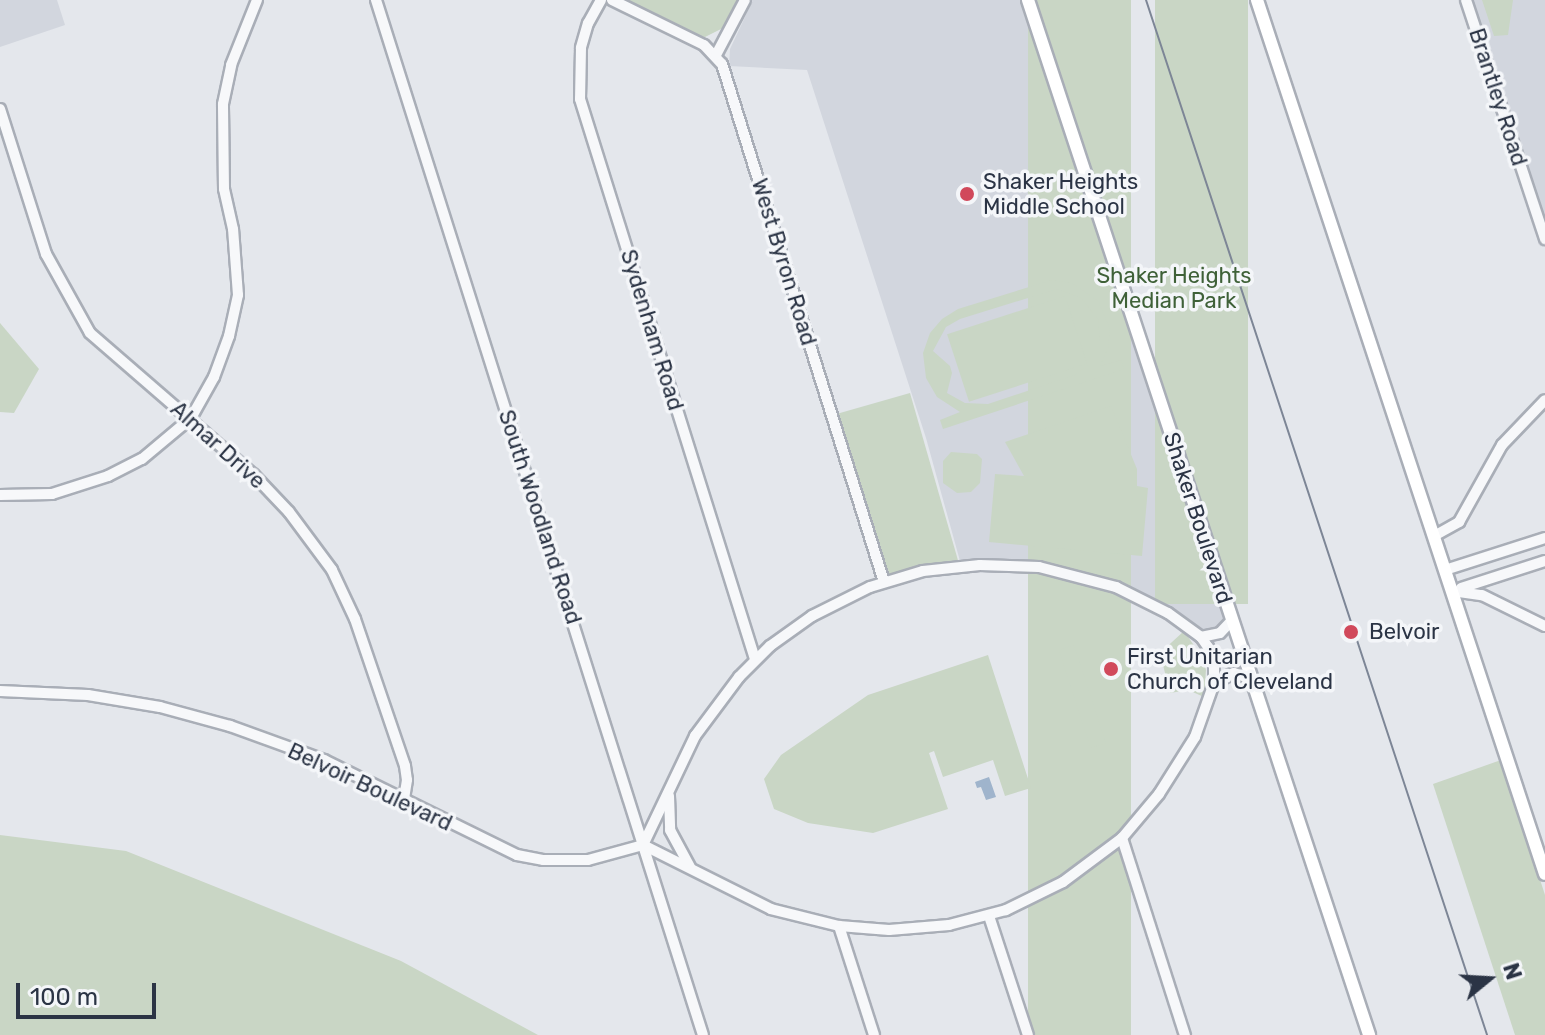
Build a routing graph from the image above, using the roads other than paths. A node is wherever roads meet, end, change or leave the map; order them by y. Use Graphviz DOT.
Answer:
graph roads {
  1 [pos="257,0"];
  2 [pos="376,0"];
  3 [pos="601,0"];
  4 [pos="612,0"];
  5 [pos="745,0"];
  6 [pos="1028,0"];
  7 [pos="1257,0"];
  8 [pos="1466,0"];
  9 [pos="716,55"];
  10 [pos="0,109"];
  11 [pos="1545,239"];
  12 [pos="1545,400"];
  13 [pos="191,418"];
  14 [pos="0,495"];
  15 [pos="1434,536"];
  16 [pos="1545,538"];
  17 [pos="1486,558"];
  18 [pos="1545,561"];
  19 [pos="1445,570"];
  20 [pos="1491,578"];
  21 [pos="884,582"];
  22 [pos="1452,591"];
  23 [pos="1232,620"];
  24 [pos="1545,626"];
  25 [pos="1201,637"];
  26 [pos="755,659"];
  27 [pos="1251,679"];
  28 [pos="1214,683"];
  29 [pos="0,691"];
  30 [pos="669,794"];
  31 [pos="404,799"];
  32 [pos="1122,838"];
  33 [pos="643,845"];
  34 [pos="691,867"];
  35 [pos="1545,874"];
  36 [pos="989,916"];
  37 [pos="839,926"];
  38 [pos="703,1035"];
  39 [pos="874,1035"];
  40 [pos="1028,1035"];
  41 [pos="1185,1035"];
  42 [pos="1369,1035"];
  1 -- 13 [label="street"];
  2 -- 33 [label="street, South Woodland Road"];
  3 -- 26 [label="street, Sydenham Road"];
  4 -- 9 [label="street"];
  5 -- 9 [label="street"];
  6 -- 23 [label="main road, Shaker Boulevard"];
  7 -- 15 [label="main road"];
  8 -- 11 [label="street, Brantley Road"];
  9 -- 21 [label="street, West Byron Road"];
  10 -- 13 [label="street, Almar Drive"];
  12 -- 15 [label="street"];
  13 -- 14 [label="street"];
  13 -- 31 [label="street, Almar Drive"];
  15 -- 19 [label="main road"];
  16 -- 17 [label="street"];
  17 -- 19 [label="street"];
  17 -- 20 [label="street"];
  18 -- 20 [label="street"];
  19 -- 22 [label="main road"];
  20 -- 22 [label="street"];
  21 -- 25 [label="street"];
  21 -- 26 [label="street"];
  22 -- 24 [label="street"];
  22 -- 35 [label="main road"];
  23 -- 25 [label="street"];
  23 -- 27 [label="main road, Shaker Boulevard"];
  25 -- 28 [label="street"];
  26 -- 30 [label="street"];
  27 -- 28 [label="street"];
  27 -- 42 [label="main road, Shaker Boulevard"];
  28 -- 32 [label="street"];
  29 -- 31 [label="street, Belvoir Boulevard"];
  30 -- 33 [label="street"];
  30 -- 34 [label="street"];
  31 -- 33 [label="street, Belvoir Boulevard"];
  32 -- 36 [label="street"];
  32 -- 41 [label="street"];
  33 -- 34 [label="street"];
  33 -- 38 [label="street, South Woodland Road"];
  34 -- 37 [label="street"];
  36 -- 37 [label="street"];
  36 -- 40 [label="street"];
  37 -- 39 [label="street"];
}
